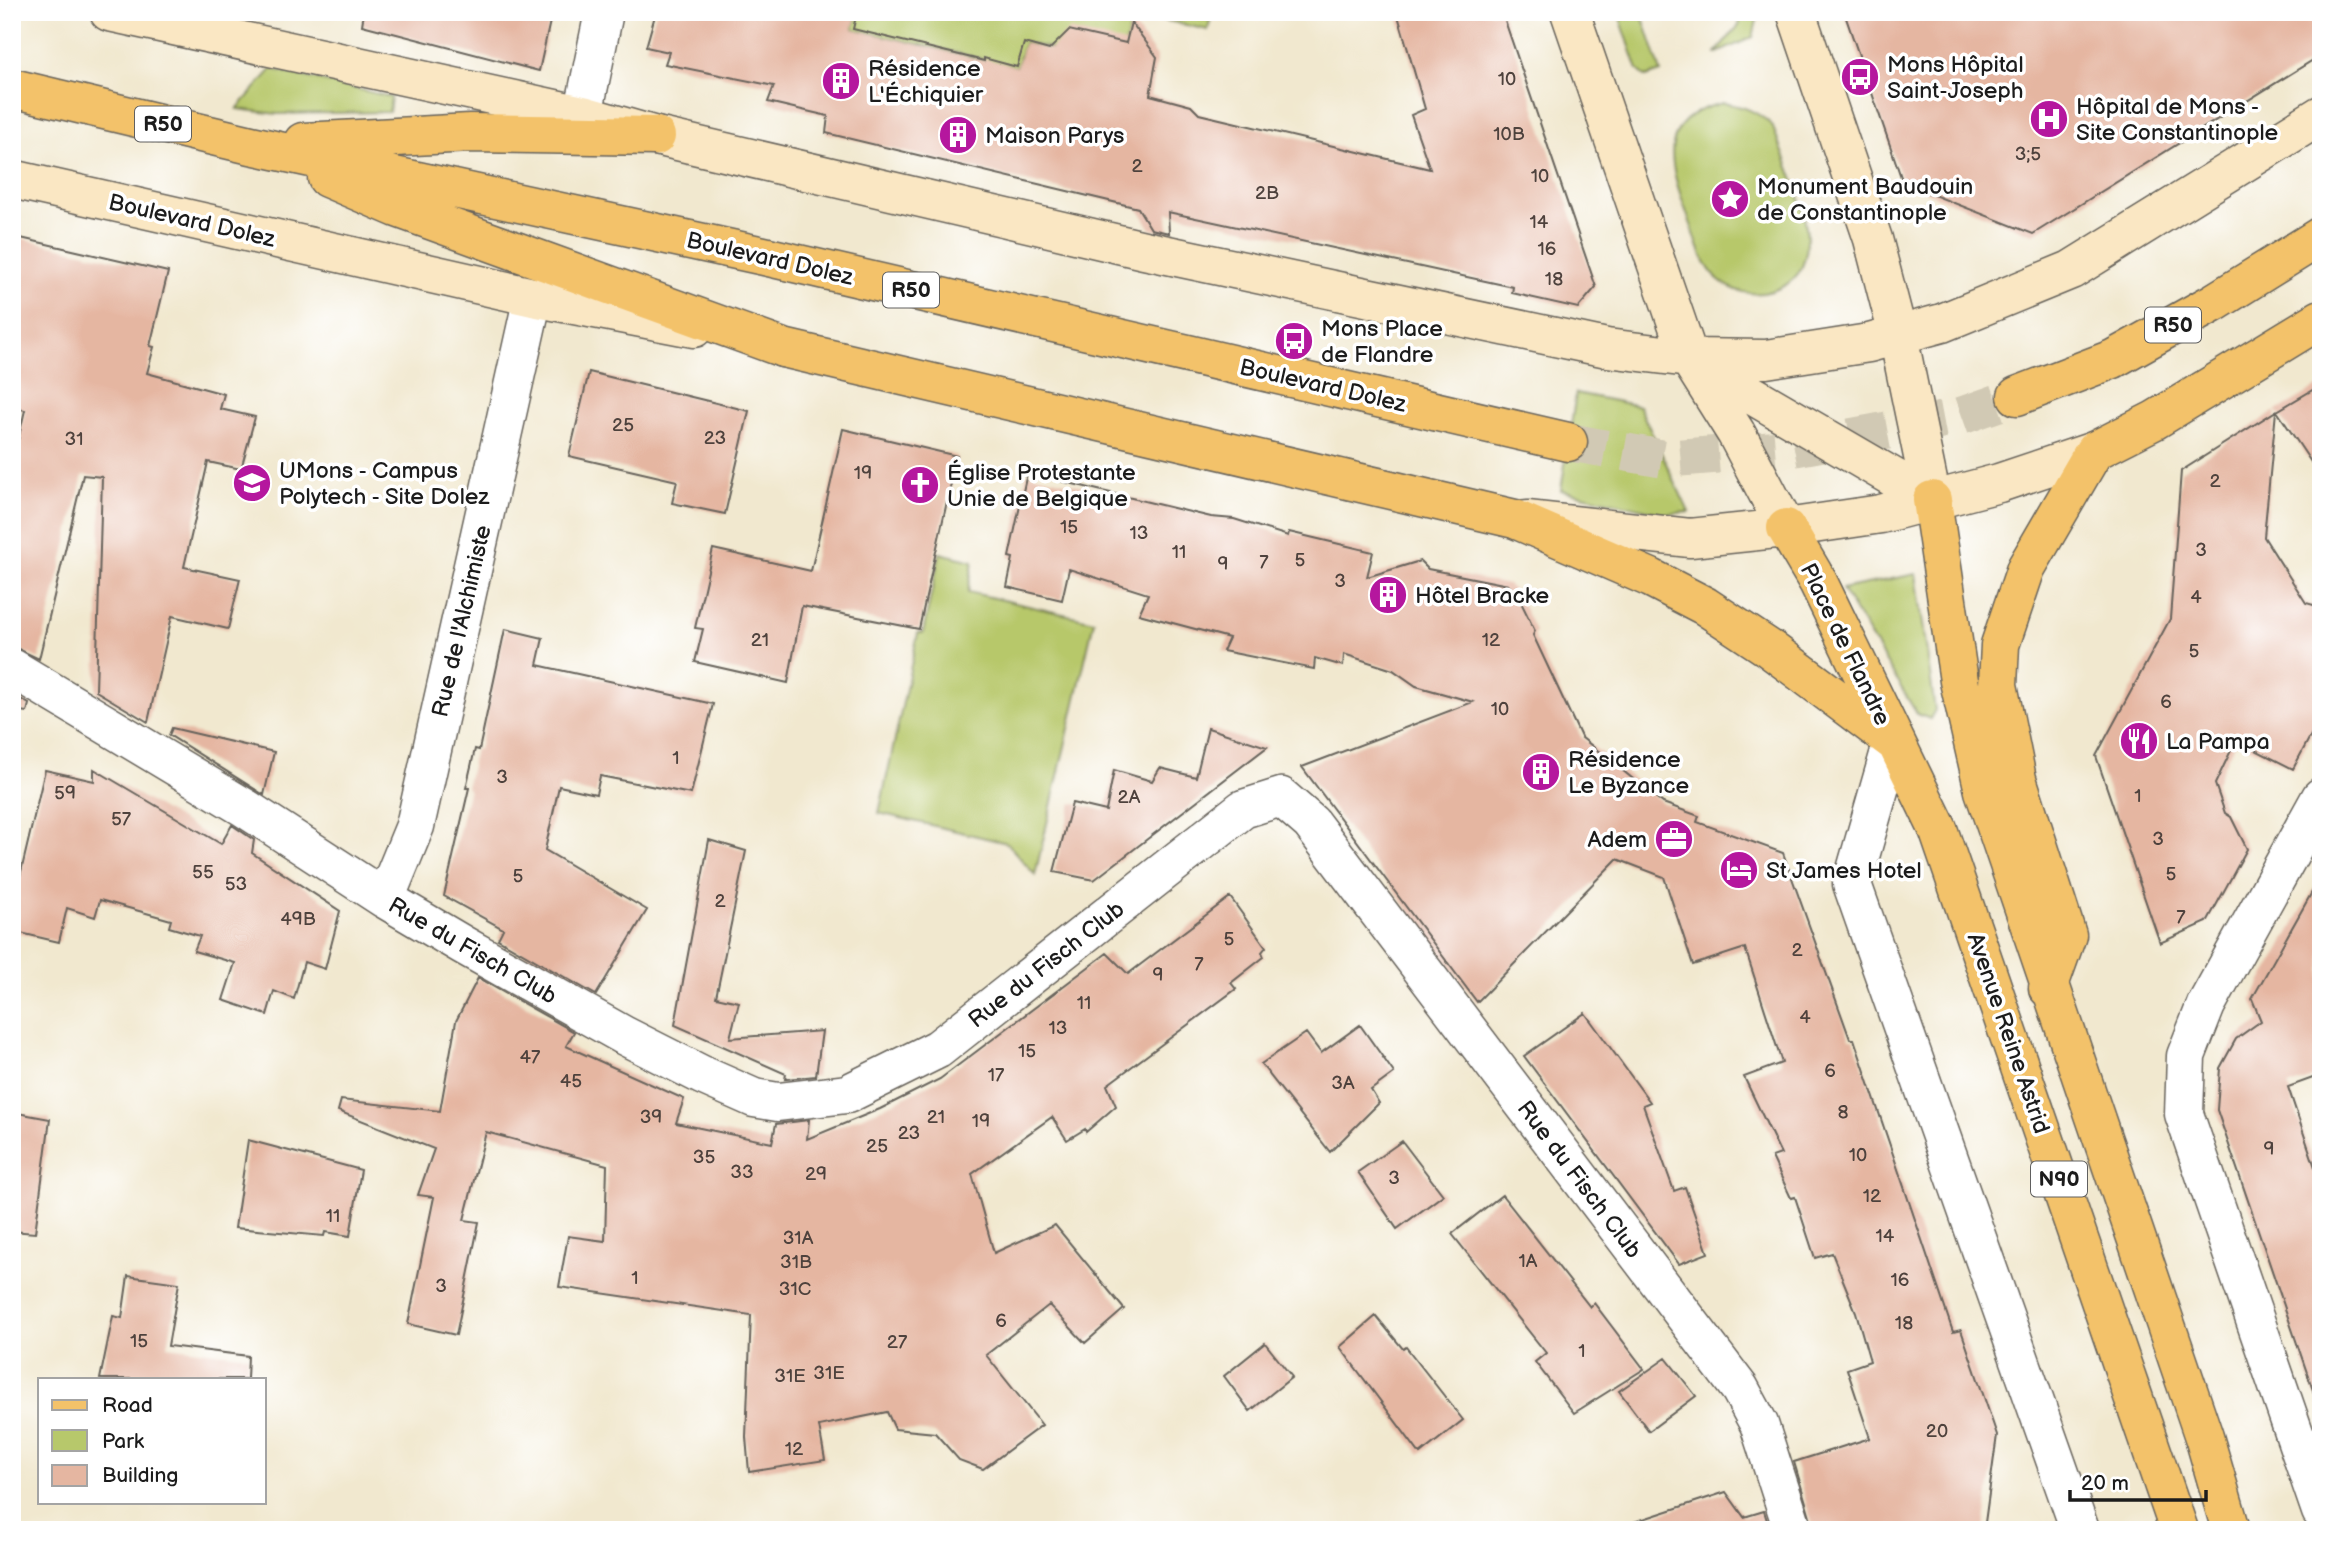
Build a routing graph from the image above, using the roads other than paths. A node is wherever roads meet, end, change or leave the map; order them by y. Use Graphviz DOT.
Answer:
graph roads {
  1 [pos="110,12"];
  2 [pos="604,12"];
  3 [pos="1570,12"];
  4 [pos="1796,12"];
  5 [pos="12,88"];
  6 [pos="12,96"];
  7 [pos="75,103"];
  8 [pos="583,115"];
  9 [pos="2321,116"];
  10 [pos="656,136"];
  11 [pos="251,145"];
  12 [pos="12,179"];
  13 [pos="2321,236"];
  14 [pos="533,297"];
  15 [pos="2321,319"];
  16 [pos="1898,335"];
  17 [pos="783,348"];
  18 [pos="1689,358"];
  19 [pos="2017,396"];
  20 [pos="1568,442"];
  21 [pos="2094,451"];
  22 [pos="1946,497"];
  23 [pos="1515,519"];
  24 [pos="1786,528"];
  25 [pos="12,668"];
  26 [pos="1893,741"];
  27 [pos="2321,797"];
  28 [pos="385,899"];
  29 [pos="2048,988"];
  30 [pos="2321,1511"];
  31 [pos="2175,1529"];
  32 [pos="1793,1530"];
  33 [pos="2080,1530"];
  34 [pos="2231,1530"];
  1 -- 8 [label="street"];
  2 -- 8 [label="street"];
  3 -- 18 [label="street, Place de Flandre"];
  4 -- 16 [label="street"];
  5 -- 7 [label="main road, Boulevard Dolez / R50"];
  6 -- 7 [label="main road"];
  7 -- 11 [label="main road, Boulevard Dolez / R50"];
  8 -- 10 [label="street"];
  9 -- 16 [label="street"];
  10 -- 11 [label="main road"];
  10 -- 18 [label="street"];
  11 -- 17 [label="main road"];
  11 -- 20 [label="main road, Boulevard Dolez / R50"];
  12 -- 14 [label="street, Boulevard Dolez"];
  13 -- 19 [label="main road, R50"];
  14 -- 17 [label="street, Boulevard Dolez"];
  14 -- 28 [label="street, Rue de l'Alchimiste"];
  15 -- 21 [label="main road"];
  16 -- 18 [label="street"];
  16 -- 22 [label="street"];
  17 -- 23 [label="main road"];
  18 -- 22 [label="street"];
  18 -- 24 [label="street, Place de Flandre"];
  21 -- 22 [label="street"];
  21 -- 29 [label="main road"];
  22 -- 24 [label="street"];
  22 -- 29 [label="main road, N90"];
  23 -- 24 [label="street"];
  23 -- 26 [label="main road"];
  24 -- 26 [label="main road, Place de Flandre"];
  25 -- 28 [label="street, Rue du Fisch Club"];
  26 -- 31 [label="main road, Avenue Reine Astrid / N90"];
  26 -- 33 [label="street, Place de Flandre"];
  27 -- 30 [label="street"];
  28 -- 32 [label="street, Rue du Fisch Club"];
  29 -- 34 [label="main road, N90"];
}
